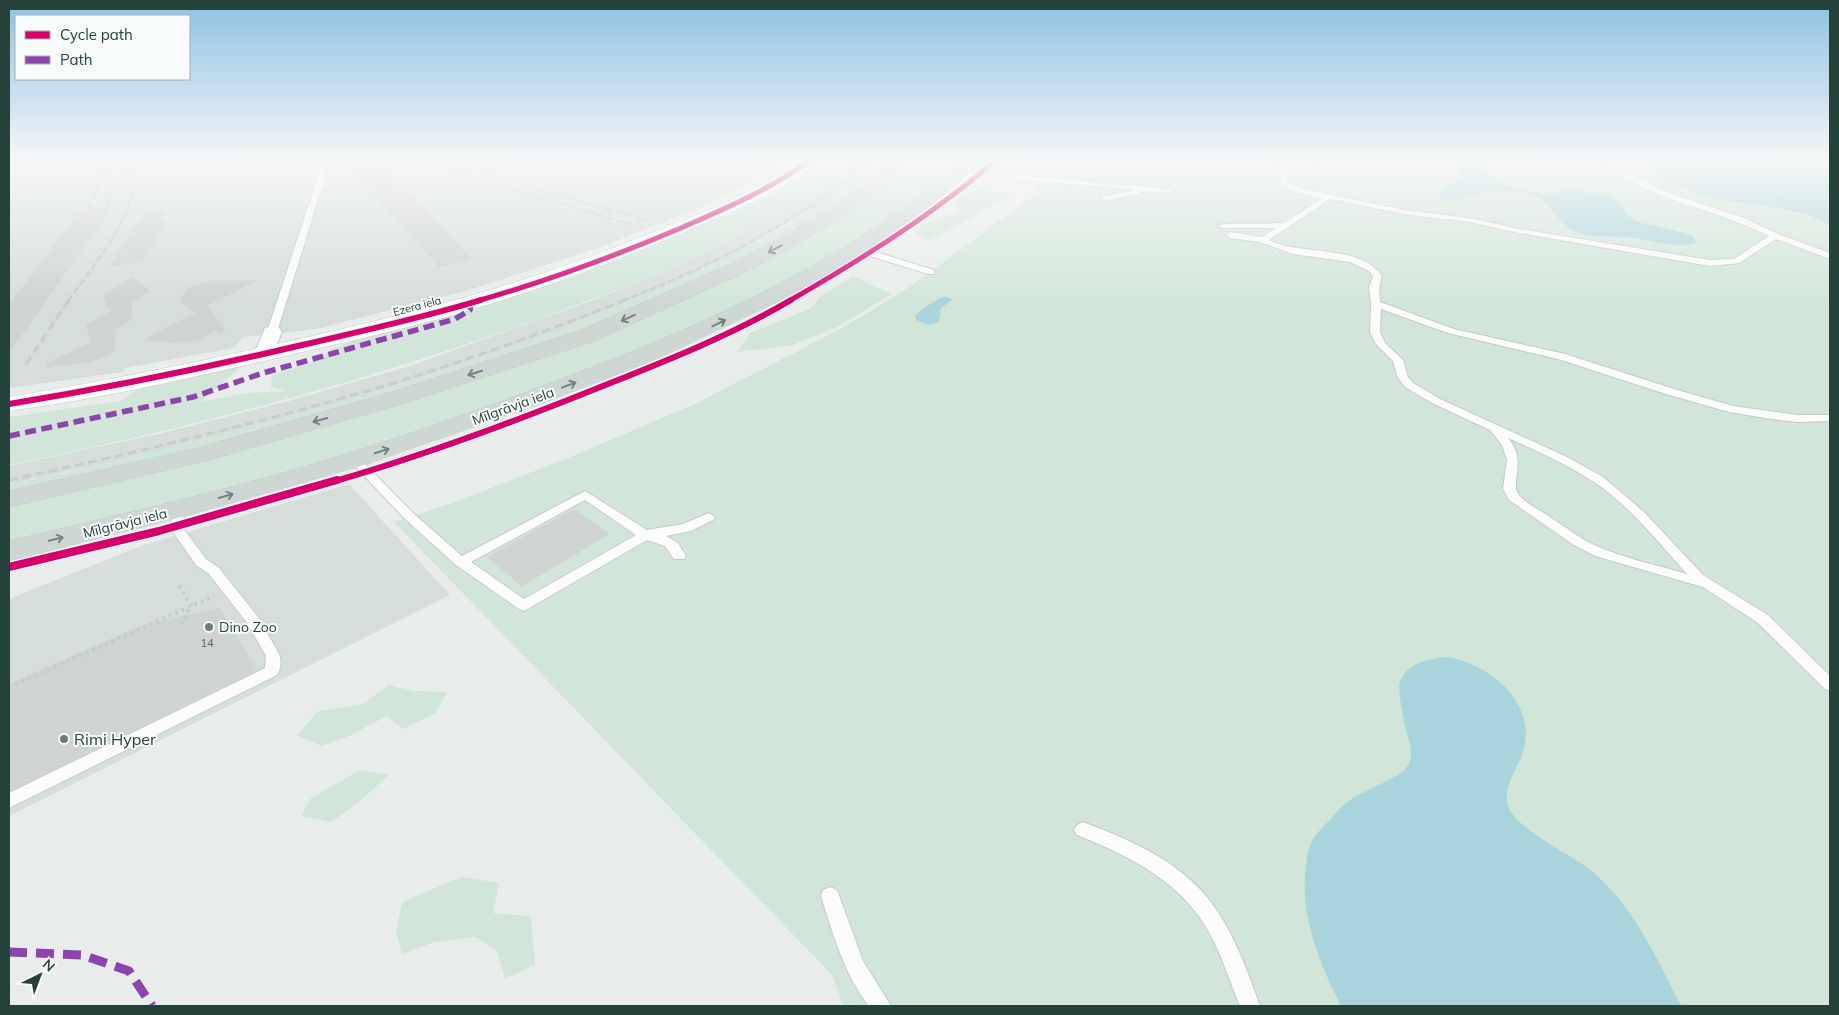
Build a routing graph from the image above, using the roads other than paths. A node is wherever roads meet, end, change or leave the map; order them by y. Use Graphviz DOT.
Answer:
graph roads {
  1 [pos="312,208"];
  2 [pos="723,208"];
  3 [pos="842,208"];
  4 [pos="914,208"];
  5 [pos="1312,208"];
  6 [pos="1384,208"];
  7 [pos="1703,208"];
  8 [pos="1288,225"];
  9 [pos="1222,226"];
  10 [pos="1230,235"];
  11 [pos="1773,238"];
  12 [pos="1263,240"];
  13 [pos="857,249"];
  14 [pos="1830,256"];
  15 [pos="931,272"];
  16 [pos="1376,304"];
  17 [pos="272,332"];
  18 [pos="264,354"];
  19 [pos="9,404"];
  20 [pos="1830,418"];
  21 [pos="1490,426"];
  22 [pos="355,460"];
  23 [pos="9,499"];
  24 [pos="180,510"];
  25 [pos="708,517"];
  26 [pos="646,535"];
  27 [pos="9,551"];
  28 [pos="679,556"];
  29 [pos="461,562"];
  30 [pos="1710,587"];
  31 [pos="1830,685"];
  32 [pos="9,801"];
  33 [pos="1083,830"];
  34 [pos="830,896"];
  35 [pos="880,1006"];
  36 [pos="1250,1006"];
  1 -- 17 [label="lane"];
  2 -- 18 [label="street, Ezera iela"];
  3 -- 23 [label="main road, one-way"];
  4 -- 13 [label="main road, Mīlgrāvja iela"];
  5 -- 8 [label="lane"];
  6 -- 11 [label="lane"];
  7 -- 11 [label="lane"];
  8 -- 9 [label="lane"];
  8 -- 12 [label="lane"];
  10 -- 12 [label="lane"];
  11 -- 14 [label="lane"];
  12 -- 16 [label="lane"];
  13 -- 15 [label="lane"];
  22 -- 13 [label="main road, Mīlgrāvja iela, one-way"];
  16 -- 20 [label="lane"];
  16 -- 21 [label="lane"];
  17 -- 18 [label="street"];
  18 -- 19 [label="street, Ezera iela"];
  21 -- 30 [label="lane"];
  21 -- 30 [label="lane"];
  24 -- 22 [label="main road, Mīlgrāvja iela, one-way"];
  22 -- 29 [label="lane"];
  27 -- 24 [label="main road, Mīlgrāvja iela, one-way"];
  24 -- 32 [label="lane"];
  25 -- 26 [label="lane"];
  26 -- 28 [label="lane"];
  26 -- 29 [label="lane"];
  26 -- 29 [label="lane"];
  30 -- 31 [label="lane"];
  33 -- 36 [label="lane"];
  34 -- 35 [label="lane"];
}
